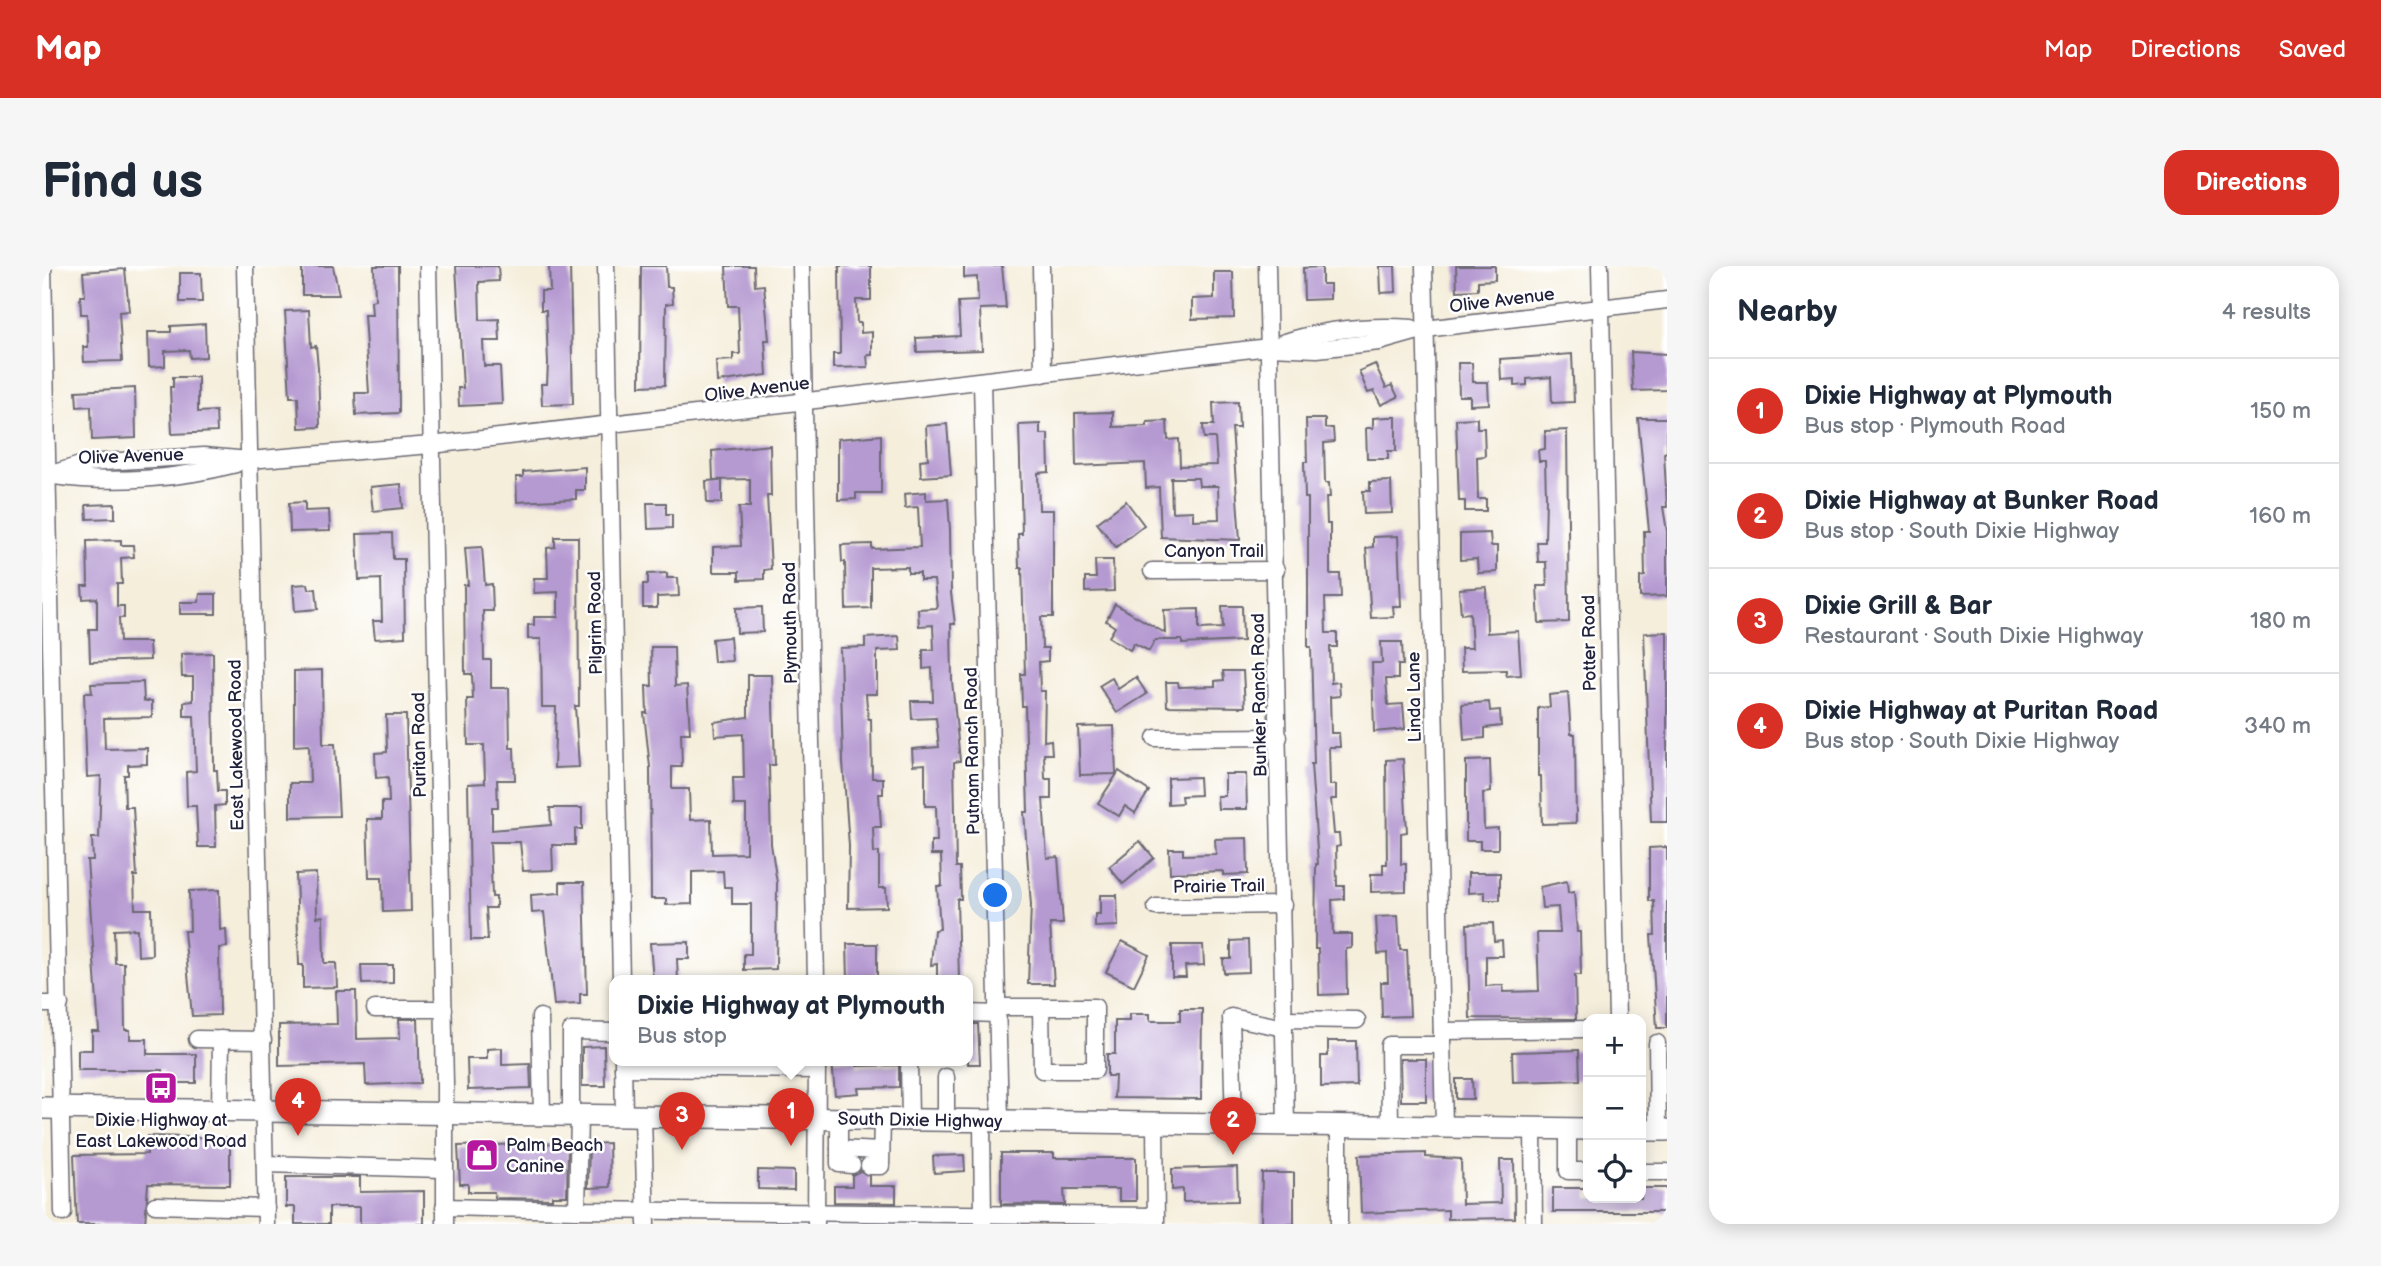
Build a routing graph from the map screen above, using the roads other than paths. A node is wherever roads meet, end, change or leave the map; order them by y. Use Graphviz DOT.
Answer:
graph roads {
  1 [pos="43,266"];
  2 [pos="245,266"];
  3 [pos="428,266"];
  4 [pos="606,266"];
  5 [pos="801,266"];
  6 [pos="1041,266"];
  7 [pos="1267,266"];
  8 [pos="1424,266"];
  9 [pos="1600,266"];
  10 [pos="1667,300"];
  11 [pos="1601,308"];
  12 [pos="1425,329"];
  13 [pos="1269,347"];
  14 [pos="1043,374"];
  15 [pos="982,381"];
  16 [pos="804,402"];
  17 [pos="610,425"];
  18 [pos="431,445"];
  19 [pos="249,460"];
  20 [pos="45,475"];
  21 [pos="1152,570"];
  22 [pos="1276,570"];
  23 [pos="1279,737"];
  24 [pos="1154,738"];
  25 [pos="1283,905"];
  26 [pos="1156,906"];
  27 [pos="621,975"];
  28 [pos="816,975"];
  29 [pos="42,1004"];
  30 [pos="60,1004"];
  31 [pos="1041,1007"];
  32 [pos="375,1009"];
  33 [pos="444,1009"];
  34 [pos="997,1011"];
  35 [pos="973,1013"];
  36 [pos="1617,1014"];
  37 [pos="540,1017"];
  38 [pos="1357,1020"];
  39 [pos="1284,1023"];
  40 [pos="1583,1029"];
  41 [pos="609,1031"];
  42 [pos="1442,1038"];
  43 [pos="197,1039"];
  44 [pos="221,1040"];
  45 [pos="263,1040"];
  46 [pos="1657,1043"];
  47 [pos="623,1066"];
  48 [pos="817,1066"];
  49 [pos="909,1066"];
  50 [pos="946,1077"];
  51 [pos="52,1109"];
  52 [pos="220,1110"];
  53 [pos="264,1111"];
  54 [pos="444,1114"];
  55 [pos="542,1116"];
  56 [pos="575,1116"];
  57 [pos="634,1117"];
  58 [pos="817,1119"];
  59 [pos="839,1119"];
  60 [pos="882,1119"];
  61 [pos="910,1120"];
  62 [pos="946,1120"];
  63 [pos="991,1121"];
  64 [pos="1155,1123"];
  65 [pos="1234,1124"];
  66 [pos="1286,1124"];
  67 [pos="1339,1125"];
  68 [pos="1390,1126"];
  69 [pos="1444,1126"];
  70 [pos="1533,1128"];
  71 [pos="1578,1129"];
  72 [pos="1655,1130"];
  73 [pos="881,1151"];
  74 [pos="843,1159"];
  75 [pos="265,1164"];
  76 [pos="815,1164"];
  77 [pos="869,1166"];
  78 [pos="443,1168"];
  79 [pos="1583,1171"];
  80 [pos="1646,1172"];
  81 [pos="1667,1172"];
  82 [pos="155,1205"];
  83 [pos="577,1210"];
  84 [pos="63,1213"];
  85 [pos="266,1216"];
  86 [pos="444,1216"];
  87 [pos="645,1217"];
  88 [pos="816,1218"];
  89 [pos="983,1219"];
  90 [pos="1156,1220"];
  91 [pos="1339,1224"];
  92 [pos="1534,1224"];
  1 -- 20 [label="street"];
  2 -- 19 [label="street, East Lakewood Road"];
  3 -- 18 [label="street, Puritan Road"];
  4 -- 17 [label="street, Pilgrim Road"];
  5 -- 16 [label="street, Plymouth Road"];
  6 -- 14 [label="street"];
  7 -- 13 [label="street, Bunker Ranch Road"];
  8 -- 12 [label="street, Linda Lane"];
  9 -- 11 [label="street, Potter Road"];
  10 -- 11 [label="street, Olive Avenue"];
  11 -- 12 [label="street, Olive Avenue"];
  11 -- 36 [label="street, Potter Road"];
  12 -- 13 [label="street, Olive Avenue"];
  12 -- 42 [label="street, Linda Lane"];
  13 -- 14 [label="street, Olive Avenue"];
  13 -- 22 [label="street, Bunker Ranch Road"];
  14 -- 15 [label="street, Olive Avenue"];
  15 -- 16 [label="street, Olive Avenue"];
  15 -- 34 [label="street, Putnam Ranch Road"];
  16 -- 17 [label="street, Olive Avenue"];
  16 -- 28 [label="street, Plymouth Road"];
  17 -- 18 [label="street, Olive Avenue"];
  17 -- 27 [label="street, Pilgrim Road"];
  18 -- 19 [label="street, Olive Avenue"];
  18 -- 33 [label="street, Puritan Road"];
  19 -- 20 [label="street, Olive Avenue"];
  19 -- 45 [label="street, East Lakewood Road"];
  20 -- 30 [label="street"];
  21 -- 22 [label="street, Canyon Trail"];
  22 -- 23 [label="street, Bunker Ranch Road"];
  23 -- 24 [label="street"];
  23 -- 25 [label="street, Bunker Ranch Road"];
  25 -- 26 [label="street, Prairie Trail"];
  25 -- 39 [label="street, Bunker Ranch Road"];
  29 -- 30 [label="street"];
  30 -- 51 [label="street"];
  31 -- 31 [label="street"];
  31 -- 34 [label="street"];
  32 -- 33 [label="street"];
  33 -- 54 [label="street, Puritan Road"];
  34 -- 35 [label="street"];
  34 -- 63 [label="street, Putnam Ranch Road"];
  37 -- 55 [label="street"];
  38 -- 39 [label="street"];
  39 -- 65 [label="street"];
  39 -- 66 [label="street, Bunker Ranch Road"];
  40 -- 42 [label="street"];
  41 -- 56 [label="street"];
  42 -- 68 [label="street"];
  42 -- 69 [label="street, Linda Lane"];
  43 -- 44 [label="street"];
  44 -- 45 [label="street"];
  44 -- 52 [label="street"];
  45 -- 53 [label="street, East Lakewood Road"];
  46 -- 72 [label="street"];
  47 -- 57 [label="street"];
  48 -- 58 [label="street"];
  49 -- 61 [label="street"];
  50 -- 62 [label="street"];
  51 -- 52 [label="main road, South Dixie Highway"];
  51 -- 84 [label="street"];
  52 -- 53 [label="main road, South Dixie Highway"];
  53 -- 54 [label="main road, South Dixie Highway"];
  53 -- 75 [label="street, East Lakewood Road"];
  54 -- 55 [label="main road, South Dixie Highway"];
  54 -- 78 [label="street, Puritan Road"];
  55 -- 56 [label="main road, South Dixie Highway"];
  56 -- 57 [label="main road, South Dixie Highway"];
  56 -- 83 [label="street"];
  57 -- 58 [label="main road, South Dixie Highway"];
  57 -- 87 [label="street"];
  58 -- 59 [label="main road, South Dixie Highway"];
  58 -- 76 [label="street"];
  59 -- 60 [label="main road, South Dixie Highway"];
  59 -- 74 [label="street"];
  60 -- 61 [label="main road, South Dixie Highway"];
  60 -- 73 [label="street"];
  61 -- 62 [label="main road, South Dixie Highway"];
  62 -- 63 [label="main road, South Dixie Highway"];
  63 -- 64 [label="main road, South Dixie Highway"];
  63 -- 89 [label="street, Putnam Ranch Road"];
  64 -- 65 [label="main road, South Dixie Highway"];
  64 -- 90 [label="street"];
  65 -- 66 [label="main road, South Dixie Highway"];
  66 -- 67 [label="main road, South Dixie Highway"];
  67 -- 68 [label="main road, South Dixie Highway"];
  67 -- 91 [label="street"];
  68 -- 69 [label="main road, South Dixie Highway"];
  69 -- 70 [label="main road, South Dixie Highway"];
  70 -- 71 [label="main road, South Dixie Highway"];
  70 -- 92 [label="street"];
  71 -- 79 [label="street"];
  73 -- 74 [label="street"];
  73 -- 77 [label="street"];
  74 -- 76 [label="street"];
  75 -- 78 [label="street"];
  75 -- 85 [label="street, East Lakewood Road"];
  76 -- 88 [label="street"];
  78 -- 86 [label="street, Puritan Road"];
  80 -- 81 [label="street"];
  82 -- 85 [label="street"];
  83 -- 86 [label="street"];
  83 -- 87 [label="street"];
  87 -- 88 [label="street"];
  88 -- 89 [label="street"];
  89 -- 90 [label="street"];
}
